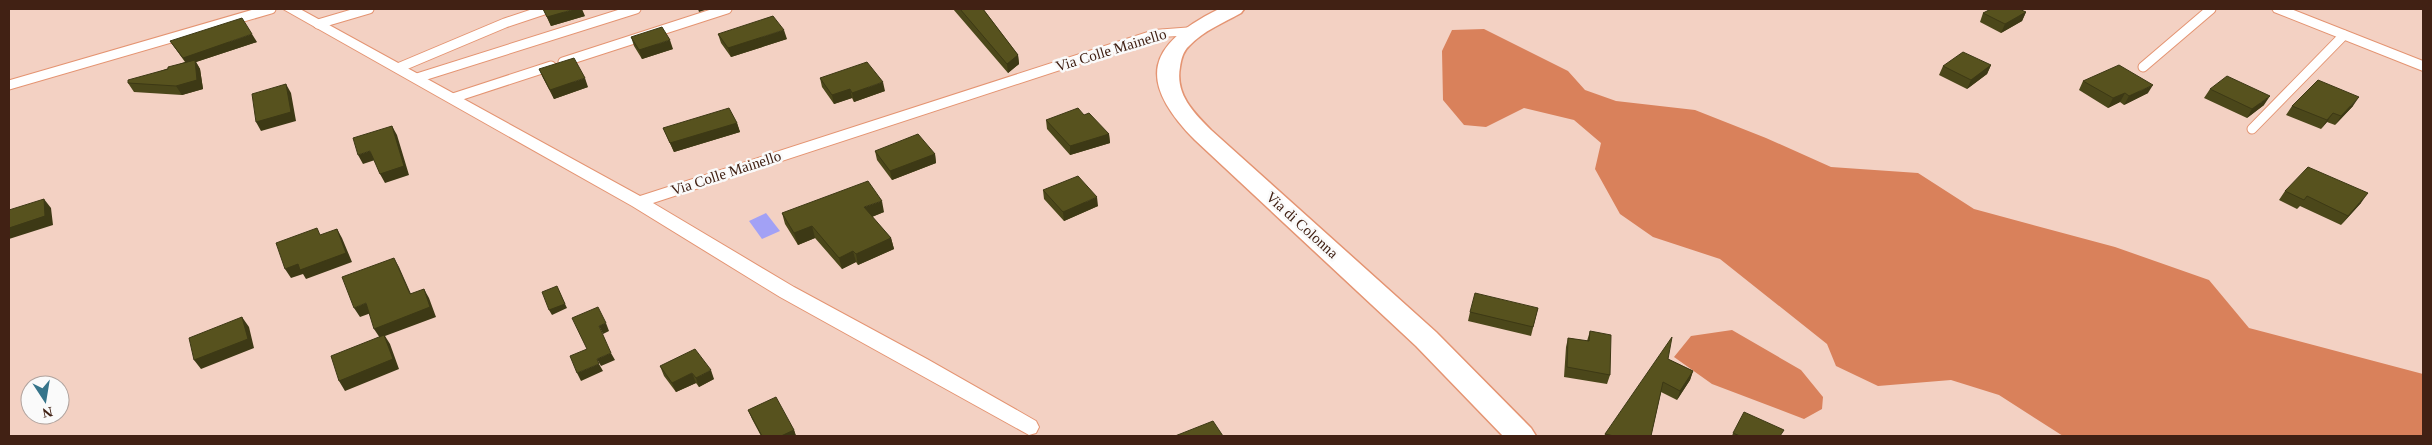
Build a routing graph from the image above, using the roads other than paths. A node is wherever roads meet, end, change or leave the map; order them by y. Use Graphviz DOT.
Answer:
graph roads {
  1 [pos="271,9"];
  2 [pos="290,9"];
  3 [pos="368,9"];
  4 [pos="547,9"];
  5 [pos="636,9"];
  6 [pos="727,9"];
  7 [pos="1234,9"];
  8 [pos="2210,9"];
  9 [pos="2279,9"];
  10 [pos="318,24"];
  11 [pos="1194,31"];
  12 [pos="2344,35"];
  13 [pos="2423,66"];
  14 [pos="2143,67"];
  15 [pos="398,68"];
  16 [pos="418,78"];
  17 [pos="9,85"];
  18 [pos="453,98"];
  19 [pos="2252,129"];
  20 [pos="638,202"];
  21 [pos="1029,427"];
  22 [pos="1521,436"];
  1 -- 17 [label="lane"];
  2 -- 10 [label="street"];
  3 -- 10 [label="lane"];
  4 -- 15 [label="lane"];
  5 -- 16 [label="lane"];
  6 -- 18 [label="lane"];
  7 -- 11 [label="street, Via di Colonna"];
  8 -- 14 [label="lane"];
  9 -- 12 [label="street"];
  10 -- 15 [label="street"];
  11 -- 20 [label="street, Via Colle Mainello"];
  11 -- 22 [label="street, Via di Colonna"];
  12 -- 13 [label="street"];
  12 -- 19 [label="lane"];
  15 -- 16 [label="street"];
  16 -- 18 [label="street"];
  18 -- 20 [label="street"];
  20 -- 21 [label="street"];
}
